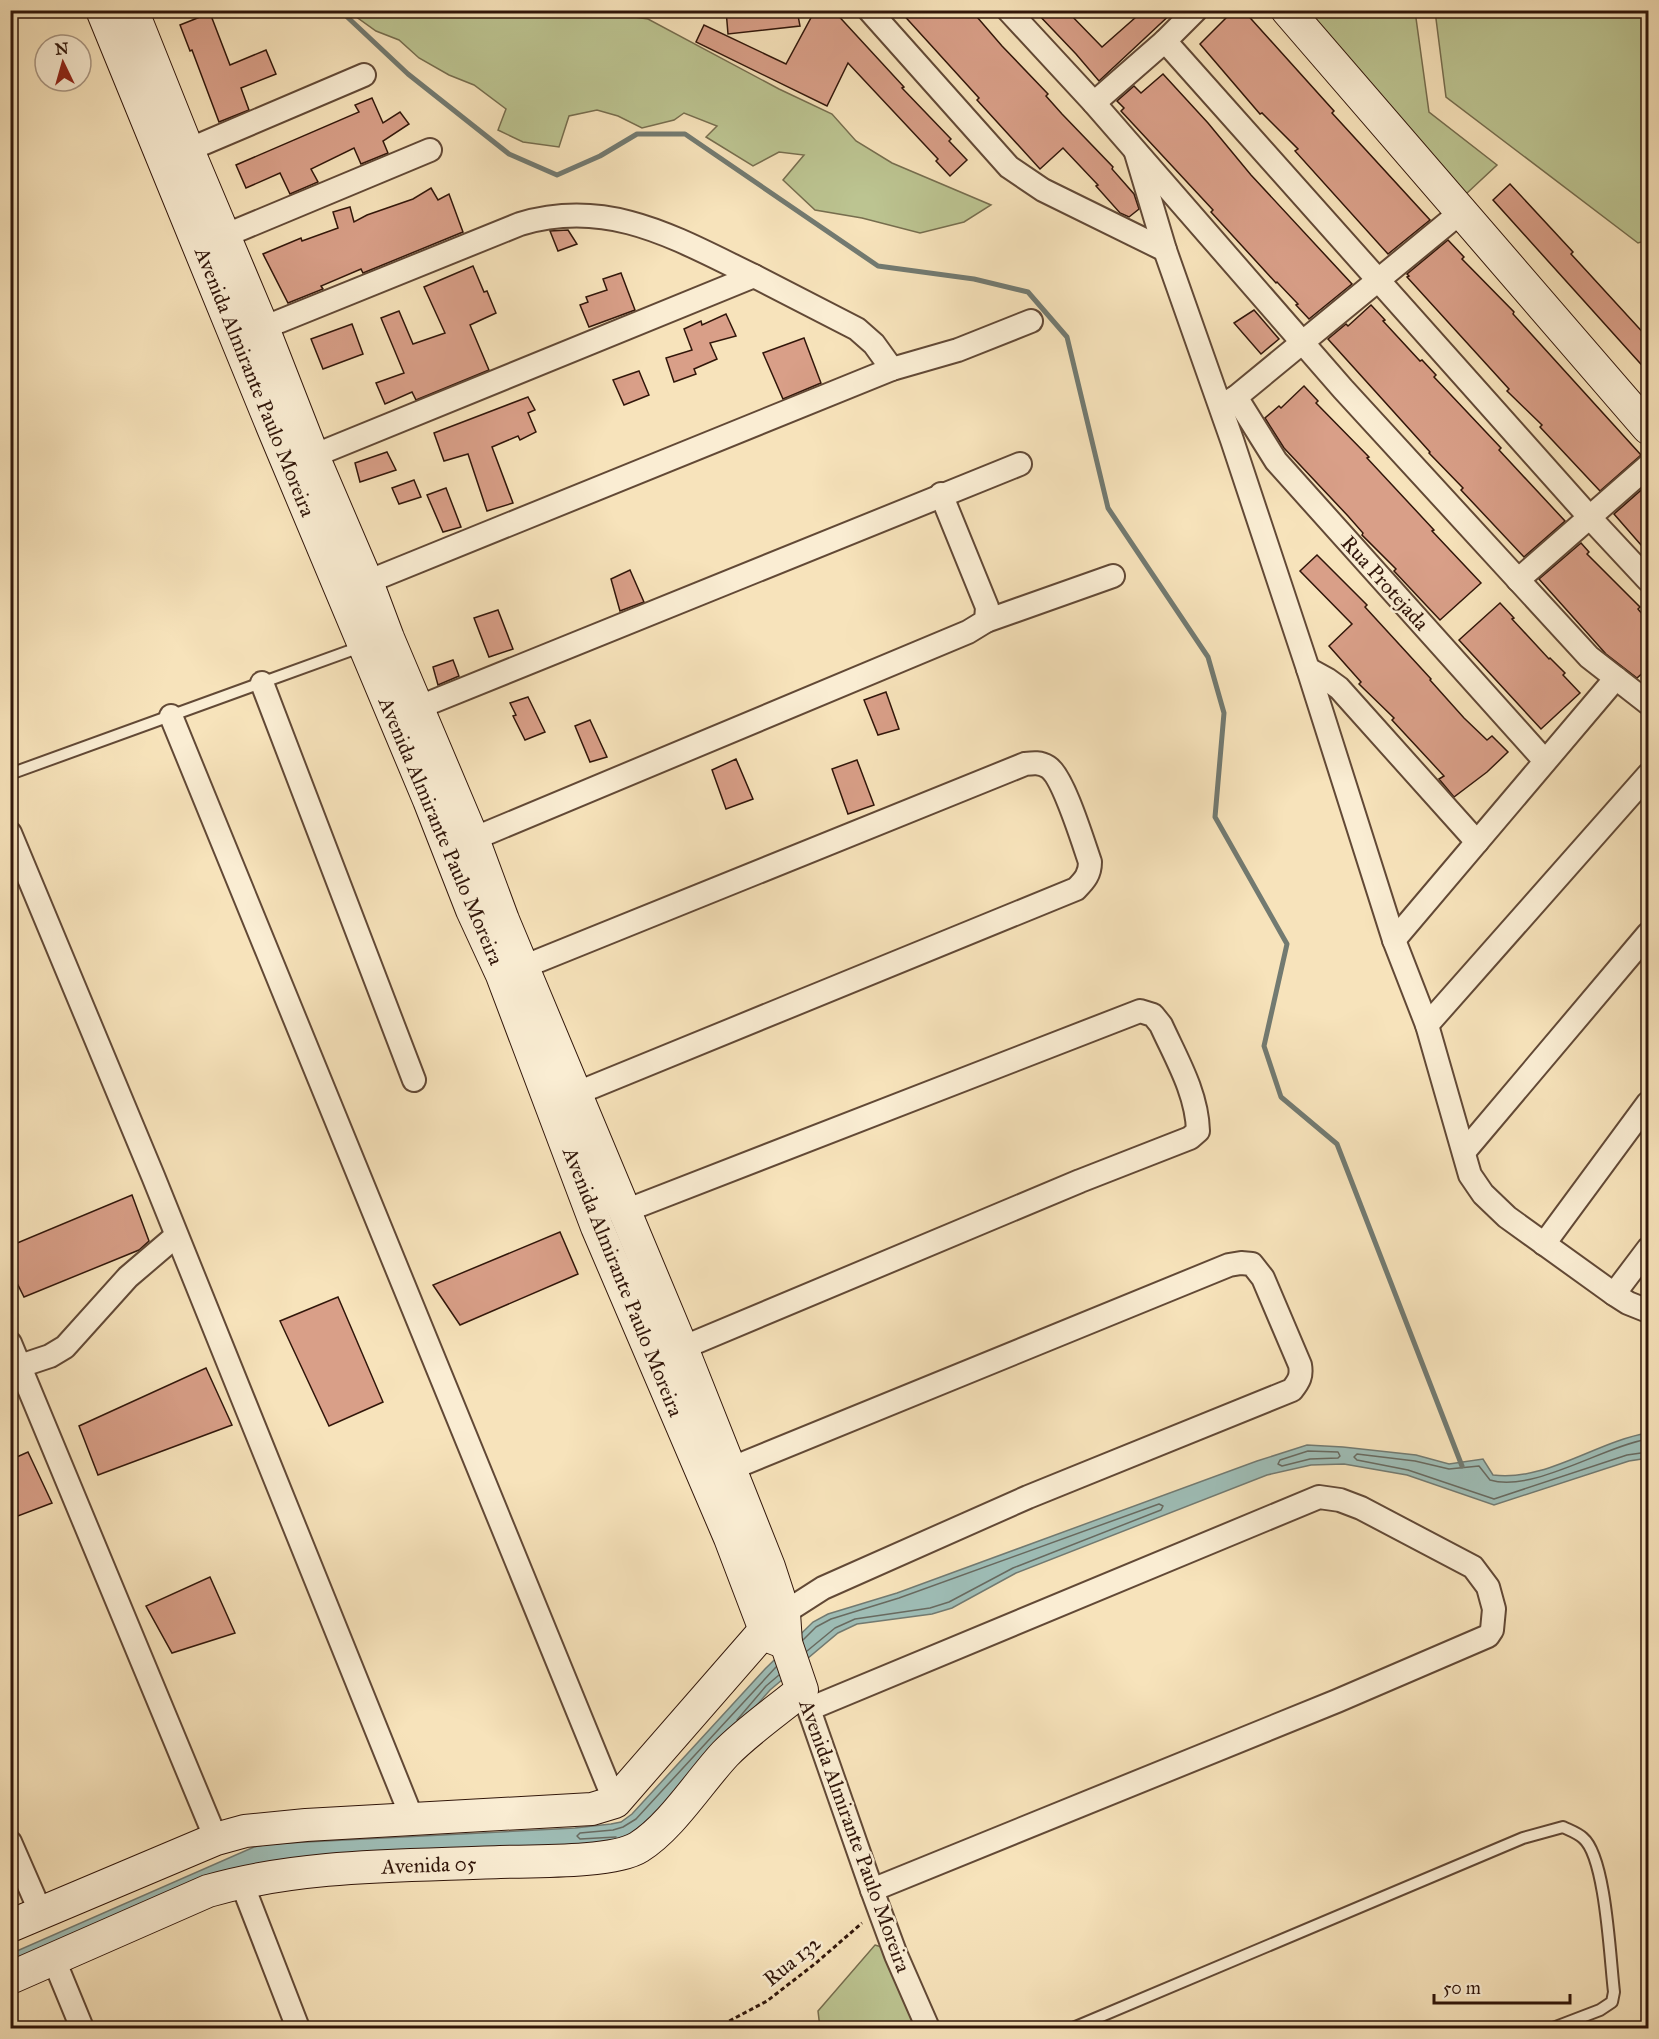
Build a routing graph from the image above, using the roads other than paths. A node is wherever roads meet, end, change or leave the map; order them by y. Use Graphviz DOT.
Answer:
graph roads {
  1 [pos="102,10"];
  2 [pos="132,10"];
  3 [pos="870,10"];
  4 [pos="1008,10"];
  5 [pos="1196,10"];
  6 [pos="1287,10"];
  7 [pos="1165,41"];
  8 [pos="364,75"];
  9 [pos="1094,103"];
  10 [pos="188,150"];
  11 [pos="430,150"];
  12 [pos="1136,153"];
  13 [pos="1461,212"];
  14 [pos="224,236"];
  15 [pos="1165,250"];
  16 [pos="754,276"];
  17 [pos="1378,280"];
  18 [pos="1032,321"];
  19 [pos="263,328"];
  20 [pos="1302,342"];
  21 [pos="892,369"];
  22 [pos="1228,402"];
  23 [pos="1648,428"];
  24 [pos="313,456"];
  25 [pos="1020,464"];
  26 [pos="1648,466"];
  27 [pos="941,494"];
  28 [pos="1590,517"];
  29 [pos="1113,576"];
  30 [pos="1518,580"];
  31 [pos="1648,580"];
  32 [pos="367,582"];
  33 [pos="986,621"];
  34 [pos="376,642"];
  35 [pos="1308,669"];
  36 [pos="1616,678"];
  37 [pos="262,683"];
  38 [pos="1648,703"];
  39 [pos="417,708"];
  40 [pos="171,716"];
  41 [pos="1545,761"];
  42 [pos="10,774"];
  43 [pos="1648,776"];
  44 [pos="10,832"];
  45 [pos="474,839"];
  46 [pos="1477,842"];
  47 [pos="1648,933"];
  48 [pos="1394,940"];
  49 [pos="523,967"];
  50 [pos="1428,1025"];
  51 [pos="414,1080"];
  52 [pos="575,1094"];
  53 [pos="1648,1104"];
  54 [pos="1464,1152"];
  55 [pos="625,1210"];
  56 [pos="176,1236"];
  57 [pos="1544,1244"];
  58 [pos="1648,1249"];
  59 [pos="1614,1294"];
  60 [pos="1648,1311"];
  61 [pos="10,1343"];
  62 [pos="682,1348"];
  63 [pos="20,1366"];
  64 [pos="730,1469"];
  65 [pos="781,1633"];
  66 [pos="804,1692"];
  67 [pos="615,1802"];
  68 [pos="412,1818"];
  69 [pos="216,1839"];
  70 [pos="10,1842"];
  71 [pos="241,1881"];
  72 [pos="876,1899"];
  73 [pos="41,1913"];
  74 [pos="10,1926"];
  75 [pos="54,1960"];
  76 [pos="10,1978"];
  77 [pos="82,2028"];
  78 [pos="298,2028"];
  79 [pos="928,2028"];
  80 [pos="1073,2028"];
  81 [pos="1553,2028"];
  1 -- 34 [label="main road, Avenida Almirante Paulo Moreira"];
  2 -- 10 [label="main road, Avenida Almirante Paulo Moreira"];
  3 -- 15 [label="street"];
  4 -- 9 [label="street"];
  5 -- 7 [label="street"];
  6 -- 13 [label="main road"];
  7 -- 9 [label="street"];
  7 -- 17 [label="street"];
  8 -- 10 [label="street"];
  9 -- 12 [label="street"];
  10 -- 14 [label="main road, Avenida Almirante Paulo Moreira"];
  11 -- 14 [label="street"];
  12 -- 15 [label="street"];
  12 -- 20 [label="street"];
  13 -- 17 [label="street"];
  13 -- 23 [label="main road"];
  14 -- 19 [label="main road, Avenida Almirante Paulo Moreira"];
  15 -- 22 [label="street"];
  16 -- 19 [label="street"];
  16 -- 21 [label="street"];
  16 -- 24 [label="street"];
  17 -- 20 [label="street"];
  17 -- 28 [label="street"];
  18 -- 21 [label="street"];
  19 -- 24 [label="main road, Avenida Almirante Paulo Moreira"];
  20 -- 22 [label="street"];
  20 -- 30 [label="street"];
  21 -- 32 [label="street"];
  22 -- 35 [label="street"];
  22 -- 41 [label="street, Rua Protejada"];
  24 -- 32 [label="main road, Avenida Almirante Paulo Moreira"];
  25 -- 27 [label="street"];
  26 -- 28 [label="street"];
  27 -- 33 [label="street"];
  27 -- 39 [label="street"];
  28 -- 30 [label="street"];
  28 -- 31 [label="street"];
  29 -- 33 [label="street"];
  30 -- 36 [label="street"];
  32 -- 34 [label="main road, Avenida Almirante Paulo Moreira"];
  33 -- 45 [label="street"];
  34 -- 37 [label="lane"];
  34 -- 39 [label="main road, Avenida Almirante Paulo Moreira"];
  34 -- 65 [label="main road, Avenida Almirante Paulo Moreira"];
  35 -- 46 [label="street"];
  35 -- 48 [label="street"];
  36 -- 38 [label="street"];
  36 -- 41 [label="street"];
  37 -- 40 [label="lane"];
  37 -- 51 [label="street"];
  39 -- 45 [label="main road, Avenida Almirante Paulo Moreira"];
  40 -- 42 [label="lane"];
  40 -- 67 [label="street"];
  41 -- 46 [label="street"];
  43 -- 50 [label="street"];
  44 -- 56 [label="street"];
  45 -- 49 [label="main road, Avenida Almirante Paulo Moreira"];
  46 -- 48 [label="street"];
  47 -- 54 [label="street"];
  48 -- 50 [label="street"];
  49 -- 52 [label="main road, Avenida Almirante Paulo Moreira"];
  49 -- 52 [label="street"];
  50 -- 54 [label="street"];
  52 -- 55 [label="main road, Avenida Almirante Paulo Moreira"];
  53 -- 57 [label="street"];
  54 -- 57 [label="street"];
  55 -- 62 [label="main road, Avenida Almirante Paulo Moreira"];
  55 -- 62 [label="street"];
  56 -- 63 [label="street"];
  56 -- 68 [label="street"];
  57 -- 59 [label="street"];
  58 -- 59 [label="street"];
  59 -- 60 [label="street"];
  61 -- 63 [label="street"];
  62 -- 64 [label="main road, Avenida Almirante Paulo Moreira"];
  63 -- 69 [label="street"];
  64 -- 65 [label="main road, Avenida Almirante Paulo Moreira"];
  64 -- 65 [label="street"];
  65 -- 66 [label="main road, Avenida Almirante Paulo Moreira"];
  65 -- 67 [label="main road"];
  66 -- 71 [label="main road, Avenida 05"];
  66 -- 72 [label="street, Avenida Almirante Paulo Moreira"];
  66 -- 72 [label="street"];
  67 -- 68 [label="main road"];
  68 -- 69 [label="main road"];
  69 -- 73 [label="main road"];
  70 -- 73 [label="street"];
  71 -- 75 [label="main road, Avenida 05"];
  71 -- 78 [label="street"];
  72 -- 79 [label="street, Avenida Almirante Paulo Moreira"];
  73 -- 74 [label="main road"];
  75 -- 76 [label="main road, Avenida 05"];
  75 -- 77 [label="street"];
  80 -- 81 [label="lane"];
}
